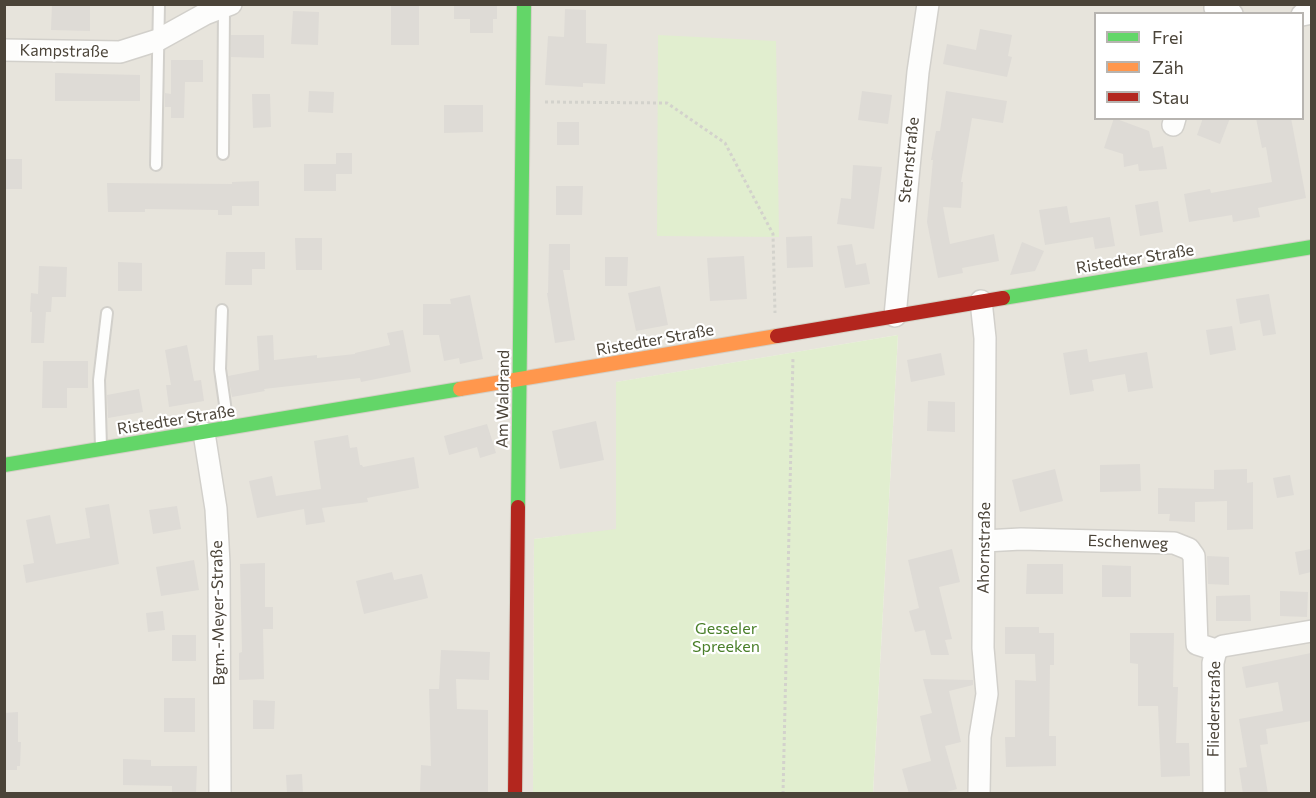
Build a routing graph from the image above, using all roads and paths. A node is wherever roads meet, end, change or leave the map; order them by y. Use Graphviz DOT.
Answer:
graph roads {
  1 [pos="159,4"];
  2 [pos="524,4"];
  3 [pos="928,4"];
  4 [pos="227,5"];
  5 [pos="158,40"];
  6 [pos="4,50"];
  7 [pos="522,101"];
  8 [pos="224,154"];
  9 [pos="156,165"];
  10 [pos="1311,247"];
  11 [pos="981,301"];
  12 [pos="222,310"];
  13 [pos="107,313"];
  14 [pos="895,316"];
  15 [pos="793,334"];
  16 [pos="776,336"];
  17 [pos="519,380"];
  18 [pos="228,428"];
  19 [pos="204,433"];
  20 [pos="101,449"];
  21 [pos="4,465"];
  22 [pos="984,541"];
  23 [pos="1311,631"];
  24 [pos="1216,650"];
  25 [pos="220,794"];
  26 [pos="515,794"];
  27 [pos="783,794"];
  28 [pos="979,794"];
  29 [pos="1214,794"];
  1 -- 5 [label="lane"];
  2 -- 7 [label="street, Am Waldrand"];
  3 -- 14 [label="street, Sternstraße"];
  4 -- 5 [label="street, Kampstraße"];
  4 -- 8 [label="lane, Kampstraße"];
  5 -- 6 [label="street, Kampstraße"];
  5 -- 9 [label="lane"];
  7 -- 16 [label="path"];
  7 -- 17 [label="street, Am Waldrand"];
  10 -- 11 [label="street, Ristedter Straße"];
  11 -- 14 [label="street, Ristedter Straße"];
  11 -- 22 [label="street, Ahornstraße"];
  12 -- 18 [label="lane"];
  13 -- 20 [label="lane"];
  14 -- 15 [label="street, Ristedter Straße"];
  15 -- 16 [label="street, Ristedter Straße"];
  15 -- 27 [label="path"];
  16 -- 17 [label="street, Ristedter Straße"];
  17 -- 18 [label="street, Ristedter Straße"];
  17 -- 26 [label="street, Am Waldrand"];
  18 -- 19 [label="street, Ristedter Straße"];
  19 -- 20 [label="street, Ristedter Straße"];
  19 -- 25 [label="street, Bgm.-Meyer-Straße"];
  20 -- 21 [label="street, Ristedter Straße"];
  22 -- 24 [label="street, Eschenweg"];
  22 -- 28 [label="street, Ahornstraße"];
  23 -- 24 [label="street, Fliederstraße"];
  24 -- 29 [label="street, Fliederstraße"];
}
